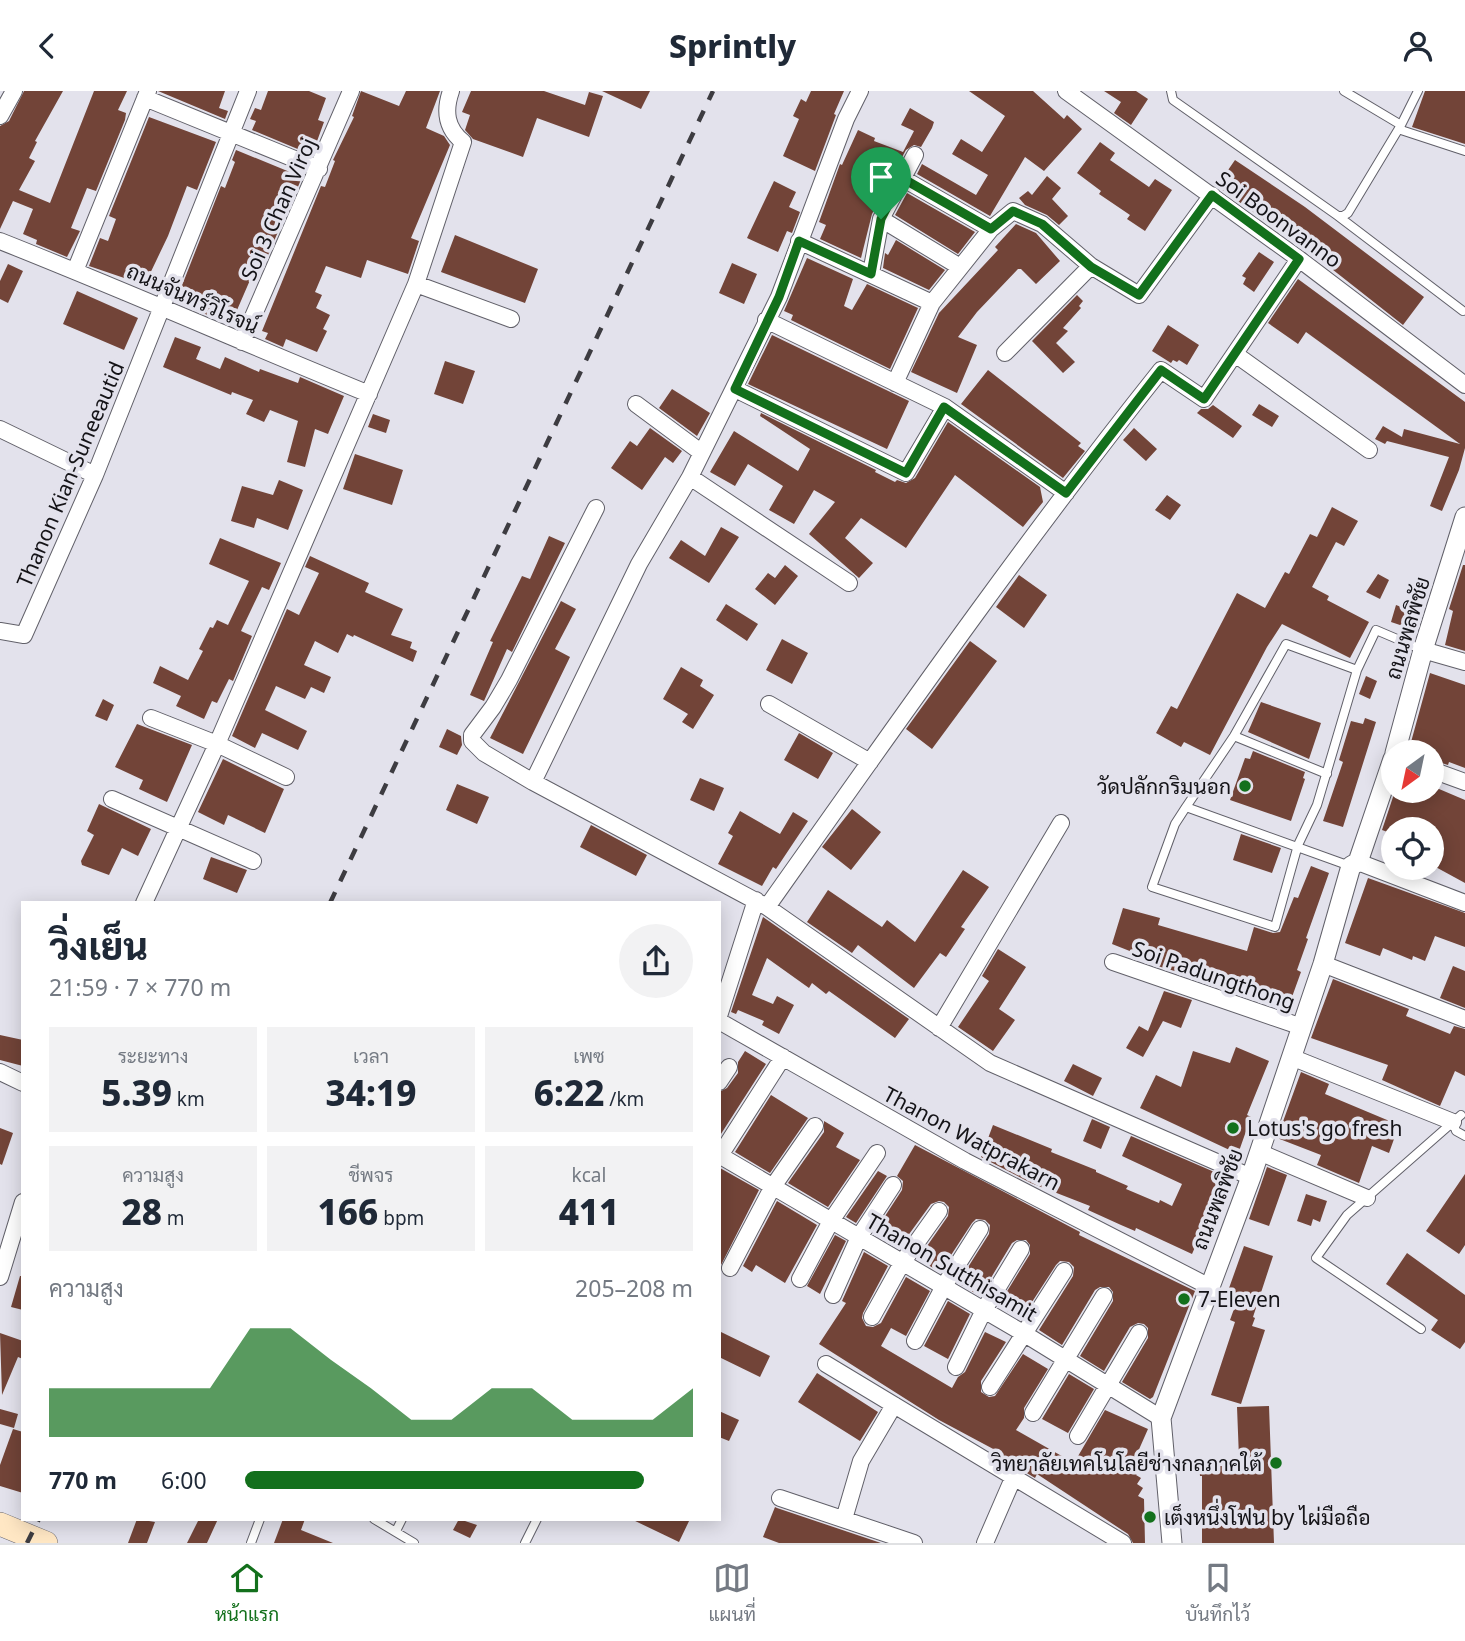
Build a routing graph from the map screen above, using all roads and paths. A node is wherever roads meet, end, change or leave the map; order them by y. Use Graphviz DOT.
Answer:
graph roads {
  1 [pos="14,91"];
  2 [pos="248,91"];
  3 [pos="351,91"];
  4 [pos="452,91"];
  5 [pos="860,91"];
  6 [pos="1066,91"];
  7 [pos="1171,91"];
  8 [pos="1344,91"];
  9 [pos="1418,91"];
  10 [pos="147,94"];
  11 [pos="0,116"];
  12 [pos="1401,127"];
  13 [pos="231,133"];
  14 [pos="1465,151"];
  15 [pos="915,155"];
  16 [pos="318,169"];
  17 [pos="902,178"];
  18 [pos="1212,195"];
  19 [pos="1338,216"];
  20 [pos="881,219"];
  21 [pos="991,229"];
  22 [pos="0,241"];
  23 [pos="799,241"];
  24 [pos="1299,259"];
  25 [pos="960,267"];
  26 [pos="1091,267"];
  27 [pos="75,271"];
  28 [pos="871,274"];
  29 [pos="416,284"];
  30 [pos="932,303"];
  31 [pos="163,306"];
  32 [pos="1463,311"];
  33 [pos="511,319"];
  34 [pos="766,320"];
  35 [pos="242,342"];
  36 [pos="1005,353"];
  37 [pos="1235,354"];
  38 [pos="895,383"];
  39 [pos="1465,385"];
  40 [pos="735,389"];
  41 [pos="369,394"];
  42 [pos="636,404"];
  43 [pos="944,407"];
  44 [pos="0,429"];
  45 [pos="1369,450"];
  46 [pos="702,453"];
  47 [pos="95,475"];
  48 [pos="690,477"];
  49 [pos="1066,493"];
  50 [pos="596,508"];
  51 [pos="1465,517"];
  52 [pos="849,583"];
  53 [pos="0,631"];
  54 [pos="1423,650"];
  55 [pos="1465,662"];
  56 [pos="1357,670"];
  57 [pos="769,705"];
  58 [pos="151,717"];
  59 [pos="1234,736"];
  60 [pos="1399,740"];
  61 [pos="217,744"];
  62 [pos="870,762"];
  63 [pos="1327,774"];
  64 [pos="1444,774"];
  65 [pos="286,777"];
  66 [pos="533,782"];
  67 [pos="1465,782"];
  68 [pos="1381,791"];
  69 [pos="112,799"];
  70 [pos="1186,807"];
  71 [pos="1061,823"];
  72 [pos="178,829"];
  73 [pos="1298,845"];
  74 [pos="253,861"];
  75 [pos="1354,864"];
  76 [pos="145,901"];
  77 [pos="1465,903"];
  78 [pos="761,904"];
  79 [pos="1113,962"];
  80 [pos="1323,964"];
  81 [pos="721,1013"];
  82 [pos="721,1019"];
  83 [pos="1465,1019"];
  84 [pos="1301,1027"];
  85 [pos="939,1028"];
  86 [pos="783,1057"];
  87 [pos="1291,1058"];
  88 [pos="729,1067"];
  89 [pos="0,1072"];
  90 [pos="721,1079"];
  91 [pos="21,1082"];
  92 [pos="1457,1118"];
  93 [pos="815,1126"];
  94 [pos="1465,1136"];
  95 [pos="1259,1152"];
  96 [pos="721,1153"];
  97 [pos="877,1153"];
  98 [pos="721,1157"];
  99 [pos="1251,1177"];
  100 [pos="893,1185"];
  101 [pos="772,1188"];
  102 [pos="1367,1198"];
  103 [pos="21,1209"];
  104 [pos="939,1211"];
  105 [pos="831,1221"];
  106 [pos="980,1229"];
  107 [pos="859,1237"];
  108 [pos="1021,1249"];
  109 [pos="902,1263"];
  110 [pos="730,1268"];
  111 [pos="1064,1271"];
  112 [pos="0,1277"];
  113 [pos="800,1279"];
  114 [pos="944,1286"];
  115 [pos="1208,1286"];
  116 [pos="832,1296"];
  117 [pos="1104,1296"];
  118 [pos="984,1310"];
  119 [pos="872,1317"];
  120 [pos="1422,1329"];
  121 [pos="1023,1332"];
  122 [pos="1139,1333"];
  123 [pos="915,1341"];
  124 [pos="1067,1359"];
  125 [pos="826,1364"];
  126 [pos="956,1367"];
  127 [pos="1108,1383"];
  128 [pos="990,1387"];
  129 [pos="894,1405"];
  130 [pos="1033,1413"];
  131 [pos="1161,1419"];
  132 [pos="1078,1436"];
  133 [pos="1014,1476"];
  134 [pos="780,1498"];
  135 [pos="844,1519"];
  136 [pos="259,1521"];
  137 [pos="378,1521"];
  138 [pos="401,1521"];
  139 [pos="536,1521"];
  140 [pos="0,1524"];
  141 [pos="396,1531"];
  142 [pos="525,1542"];
  143 [pos="46,1543"];
  144 [pos="251,1543"];
  145 [pos="414,1543"];
  146 [pos="914,1543"];
  147 [pos="985,1543"];
  148 [pos="1123,1543"];
  149 [pos="1172,1543"];
  1 -- 11 [label="street"];
  2 -- 13 [label="street, Thanon Kian-Suneeautid"];
  3 -- 16 [label="street, Soi 3 Chan Viroj"];
  4 -- 29 [label="street"];
  5 -- 23 [label="street"];
  6 -- 18 [label="street, Soi Boonvanno"];
  7 -- 19 [label="lane"];
  8 -- 12 [label="lane"];
  9 -- 12 [label="lane"];
  10 -- 13 [label="street"];
  10 -- 27 [label="street"];
  12 -- 14 [label="lane"];
  12 -- 19 [label="lane"];
  13 -- 16 [label="street"];
  13 -- 31 [label="street, Thanon Kian-Suneeautid"];
  15 -- 17 [label="street"];
  16 -- 35 [label="street, Soi 3 Chan Viroj"];
  17 -- 20 [label="street"];
  17 -- 21 [label="street"];
  18 -- 24 [label="street, Soi Boonvanno"];
  18 -- 26 [label="street"];
  19 -- 32 [label="lane"];
  20 -- 25 [label="street"];
  20 -- 28 [label="street"];
  21 -- 25 [label="street"];
  21 -- 26 [label="street"];
  22 -- 27 [label="street, ถนนจันทร์วิโรจน์"];
  23 -- 28 [label="street"];
  23 -- 34 [label="street"];
  24 -- 37 [label="street"];
  24 -- 39 [label="street, Soi Boonvanno"];
  25 -- 30 [label="street"];
  26 -- 36 [label="street"];
  27 -- 31 [label="street, ถนนจันทร์วิโรจน์"];
  28 -- 30 [label="street"];
  29 -- 33 [label="street"];
  29 -- 41 [label="street"];
  30 -- 38 [label="street"];
  31 -- 35 [label="street, ถนนจันทร์วิโรจน์"];
  31 -- 47 [label="street, Thanon Kian-Suneeautid"];
  34 -- 38 [label="street"];
  34 -- 40 [label="street"];
  35 -- 41 [label="street, ถนนจันทร์วิโรจน์"];
  37 -- 45 [label="street"];
  37 -- 49 [label="street, Thanon Watprakarn"];
  38 -- 43 [label="street"];
  40 -- 43 [label="street"];
  40 -- 46 [label="street"];
  41 -- 61 [label="street"];
  42 -- 46 [label="street"];
  43 -- 49 [label="street"];
  44 -- 47 [label="street"];
  46 -- 48 [label="street"];
  47 -- 53 [label="street, Thanon Kian-Suneeautid"];
  48 -- 52 [label="street"];
  48 -- 66 [label="street"];
  49 -- 62 [label="street, Thanon Watprakarn"];
  50 -- 66 [label="street"];
  51 -- 54 [label="street, ถนนพลพิชัย"];
  54 -- 55 [label="street"];
  54 -- 56 [label="lane"];
  54 -- 60 [label="street, ถนนพลพิชัย"];
  56 -- 59 [label="lane"];
  56 -- 63 [label="lane"];
  57 -- 62 [label="street"];
  58 -- 61 [label="street"];
  59 -- 63 [label="lane"];
  59 -- 70 [label="lane"];
  61 -- 65 [label="street"];
  61 -- 72 [label="street"];
  62 -- 78 [label="street, Thanon Watprakarn"];
  63 -- 73 [label="lane"];
  64 -- 67 [label="street"];
  66 -- 78 [label="street"];
  68 -- 75 [label="street, ถนนพลพิชัย"];
  69 -- 72 [label="street"];
  70 -- 73 [label="lane"];
  70 -- 73 [label="lane"];
  71 -- 85 [label="street"];
  72 -- 74 [label="street"];
  72 -- 76 [label="street"];
  73 -- 75 [label="lane"];
  75 -- 77 [label="street"];
  75 -- 80 [label="street, ถนนพลพิชัย"];
  78 -- 81 [label="street, Thanon Watprakarn"];
  78 -- 85 [label="street"];
  79 -- 84 [label="street, Soi Padungthong"];
  80 -- 83 [label="street"];
  80 -- 84 [label="street, ถนนพลพิชัย"];
  82 -- 86 [label="street, Thanon Watprakarn"];
  84 -- 87 [label="street, ถนนพลพิชัย"];
  85 -- 99 [label="street"];
  86 -- 96 [label="street"];
  86 -- 115 [label="street, Thanon Watprakarn"];
  87 -- 92 [label="street"];
  87 -- 95 [label="street, ถนนพลพิชัย"];
  88 -- 90 [label="street"];
  89 -- 91 [label="street"];
  92 -- 94 [label="lane"];
  92 -- 102 [label="lane"];
  93 -- 101 [label="street"];
  95 -- 99 [label="street, ถนนพลพิชัย"];
  95 -- 102 [label="street"];
  97 -- 105 [label="street"];
  98 -- 101 [label="street, Thanon Sutthisamit"];
  99 -- 115 [label="street, ถนนพลพิชัย"];
  100 -- 107 [label="street"];
  101 -- 105 [label="street, Thanon Sutthisamit"];
  101 -- 110 [label="street"];
  102 -- 120 [label="lane"];
  103 -- 112 [label="street"];
  104 -- 109 [label="street"];
  105 -- 107 [label="street, Thanon Sutthisamit"];
  105 -- 113 [label="street"];
  106 -- 114 [label="street"];
  107 -- 109 [label="street, Thanon Sutthisamit"];
  107 -- 116 [label="street"];
  108 -- 118 [label="street"];
  109 -- 114 [label="street, Thanon Sutthisamit"];
  109 -- 119 [label="street"];
  111 -- 121 [label="street"];
  114 -- 118 [label="street, Thanon Sutthisamit"];
  114 -- 123 [label="street"];
  115 -- 131 [label="street, ถนนพลพิชัย"];
  117 -- 124 [label="street"];
  118 -- 121 [label="street, Thanon Sutthisamit"];
  118 -- 126 [label="street"];
  121 -- 124 [label="street, Thanon Sutthisamit"];
  121 -- 128 [label="street"];
  122 -- 127 [label="street"];
  124 -- 127 [label="street, Thanon Sutthisamit"];
  124 -- 130 [label="street"];
  125 -- 129 [label="street"];
  127 -- 131 [label="street, Thanon Sutthisamit"];
  127 -- 132 [label="street"];
  129 -- 133 [label="street"];
  129 -- 135 [label="street"];
  131 -- 149 [label="street, ถนนพลพิชัย"];
  133 -- 147 [label="street"];
  133 -- 148 [label="street"];
  134 -- 135 [label="street"];
  135 -- 146 [label="street"];
  136 -- 144 [label="lane"];
  137 -- 141 [label="lane"];
  138 -- 141 [label="lane"];
  139 -- 142 [label="lane"];
  140 -- 143 [label="main road"];
  141 -- 145 [label="lane"];
}
